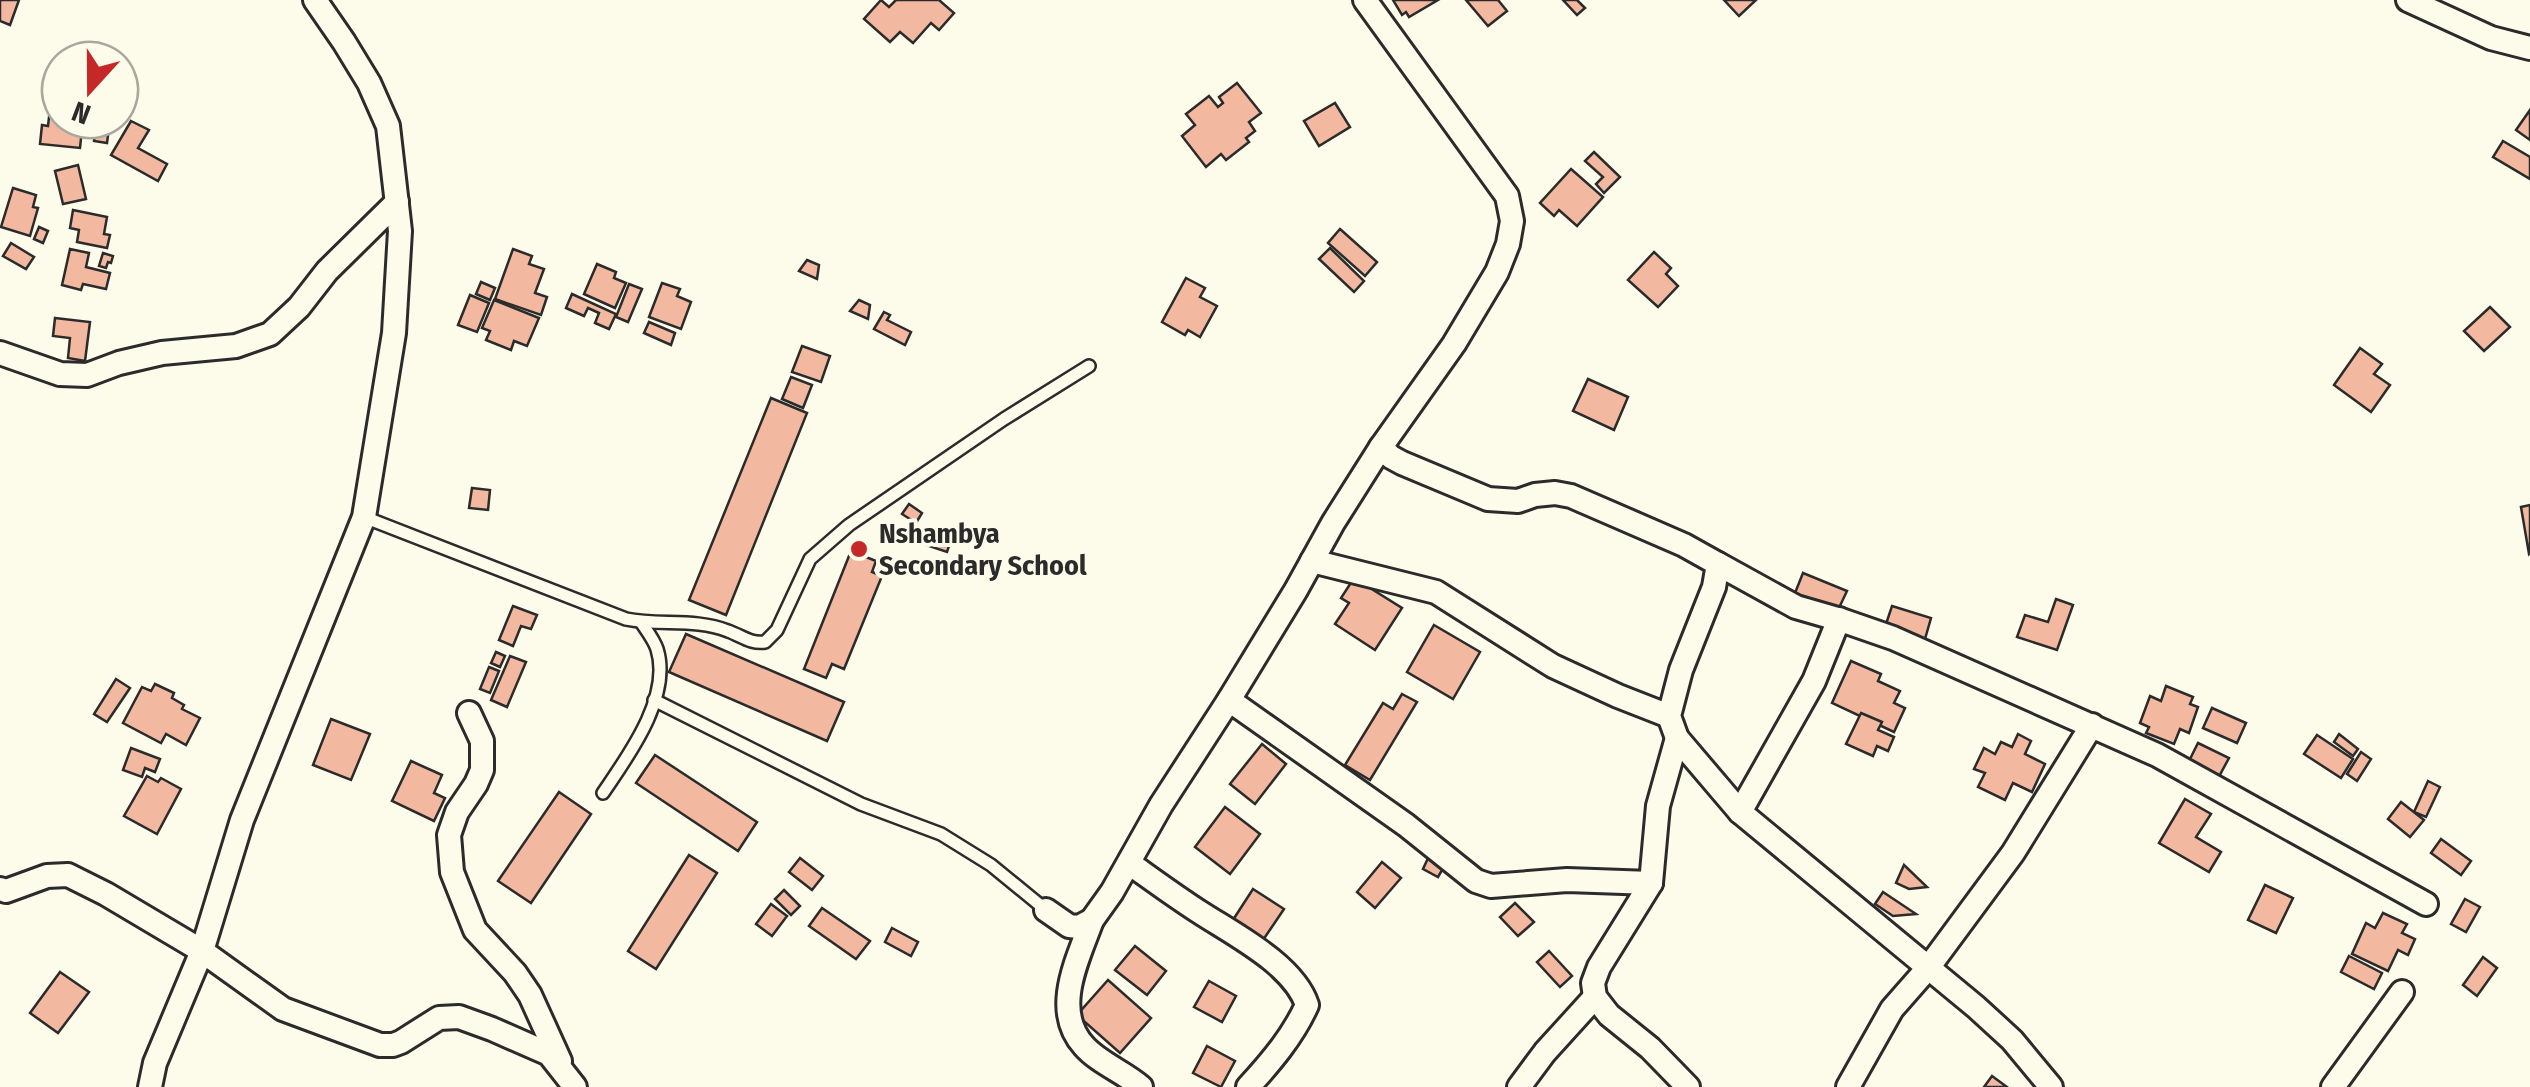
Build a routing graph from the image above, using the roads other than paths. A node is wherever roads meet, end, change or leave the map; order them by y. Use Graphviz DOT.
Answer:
graph roads {
  1 [pos="315,0"];
  2 [pos="1365,0"];
  3 [pos="2408,0"];
  4 [pos="2530,48"];
  5 [pos="397,202"];
  6 [pos="0,353"];
  7 [pos="1089,366"];
  8 [pos="1381,446"];
  9 [pos="364,517"];
  10 [pos="1312,561"];
  11 [pos="1718,564"];
  12 [pos="1838,619"];
  13 [pos="641,622"];
  14 [pos="654,700"];
  15 [pos="1229,700"];
  16 [pos="469,713"];
  17 [pos="1669,716"];
  18 [pos="2092,725"];
  19 [pos="1677,738"];
  20 [pos="602,793"];
  21 [pos="1740,812"];
  22 [pos="1128,863"];
  23 [pos="1652,883"];
  24 [pos="0,889"];
  25 [pos="2426,904"];
  26 [pos="1046,910"];
  27 [pos="1092,920"];
  28 [pos="202,951"];
  29 [pos="1928,968"];
  30 [pos="2402,992"];
  31 [pos="1595,997"];
  32 [pos="569,1078"];
  33 [pos="150,1087"];
  34 [pos="1141,1087"];
  35 [pos="1248,1087"];
  36 [pos="1519,1087"];
  37 [pos="1688,1087"];
  38 [pos="1848,1087"];
  39 [pos="2051,1087"];
  40 [pos="2333,1087"];
  1 -- 5 [label="street"];
  2 -- 8 [label="street"];
  3 -- 4 [label="street"];
  5 -- 6 [label="street"];
  5 -- 9 [label="street"];
  7 -- 13 [label="lane"];
  8 -- 10 [label="street"];
  8 -- 11 [label="street"];
  9 -- 13 [label="lane"];
  9 -- 28 [label="street"];
  10 -- 15 [label="street"];
  10 -- 17 [label="street"];
  11 -- 12 [label="street"];
  11 -- 17 [label="street"];
  12 -- 18 [label="street"];
  12 -- 21 [label="street"];
  13 -- 14 [label="lane"];
  14 -- 20 [label="lane"];
  14 -- 26 [label="lane"];
  15 -- 22 [label="street"];
  15 -- 23 [label="street"];
  16 -- 32 [label="street"];
  17 -- 19 [label="street"];
  18 -- 25 [label="street"];
  18 -- 29 [label="street"];
  19 -- 21 [label="street"];
  19 -- 23 [label="street"];
  21 -- 29 [label="street"];
  22 -- 27 [label="street"];
  22 -- 35 [label="street"];
  23 -- 31 [label="street"];
  24 -- 28 [label="street"];
  26 -- 27 [label="street"];
  27 -- 34 [label="street"];
  28 -- 32 [label="street"];
  28 -- 33 [label="street"];
  29 -- 38 [label="street"];
  29 -- 39 [label="street"];
  30 -- 40 [label="street"];
  31 -- 36 [label="street"];
  31 -- 37 [label="street"];
}
